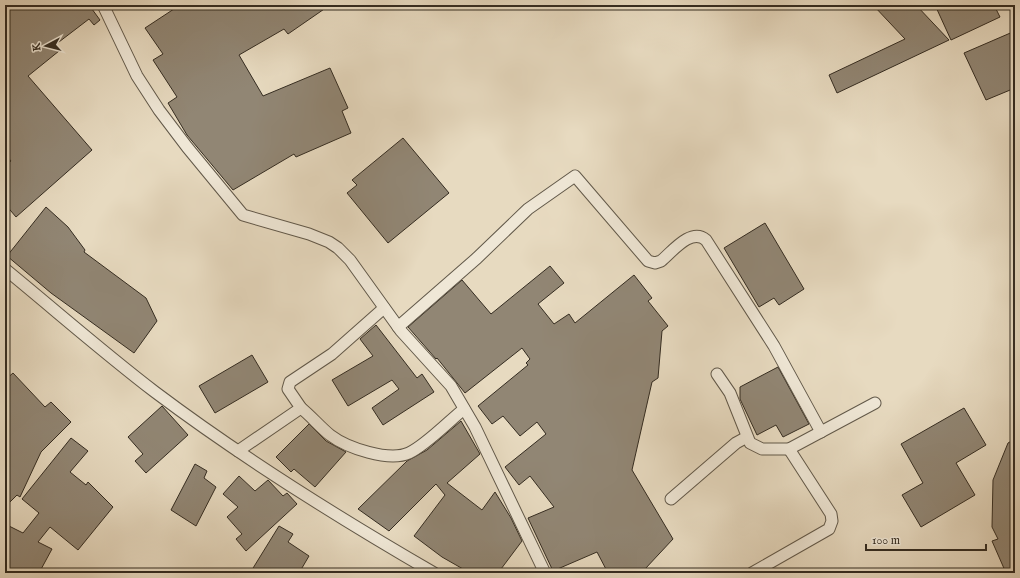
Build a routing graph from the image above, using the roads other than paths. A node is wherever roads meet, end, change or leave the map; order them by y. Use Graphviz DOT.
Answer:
graph roads {
  1 [pos="103,5"];
  2 [pos="5,269"];
  3 [pos="384,308"];
  4 [pos="398,327"];
  5 [pos="717,374"];
  6 [pos="875,403"];
  7 [pos="301,408"];
  8 [pos="464,408"];
  9 [pos="821,432"];
  10 [pos="748,437"];
  11 [pos="789,449"];
  12 [pos="238,451"];
  13 [pos="671,499"];
  14 [pos="434,573"];
  15 [pos="545,573"];
  16 [pos="752,573"];
  1 -- 3 [label="street"];
  2 -- 12 [label="street"];
  3 -- 4 [label="street"];
  3 -- 7 [label="street"];
  4 -- 8 [label="street"];
  4 -- 9 [label="street"];
  5 -- 10 [label="street"];
  6 -- 9 [label="street"];
  7 -- 8 [label="street"];
  7 -- 12 [label="street"];
  8 -- 15 [label="street"];
  9 -- 11 [label="street"];
  10 -- 11 [label="street"];
  10 -- 13 [label="street"];
  11 -- 16 [label="street"];
  12 -- 14 [label="street"];
}
